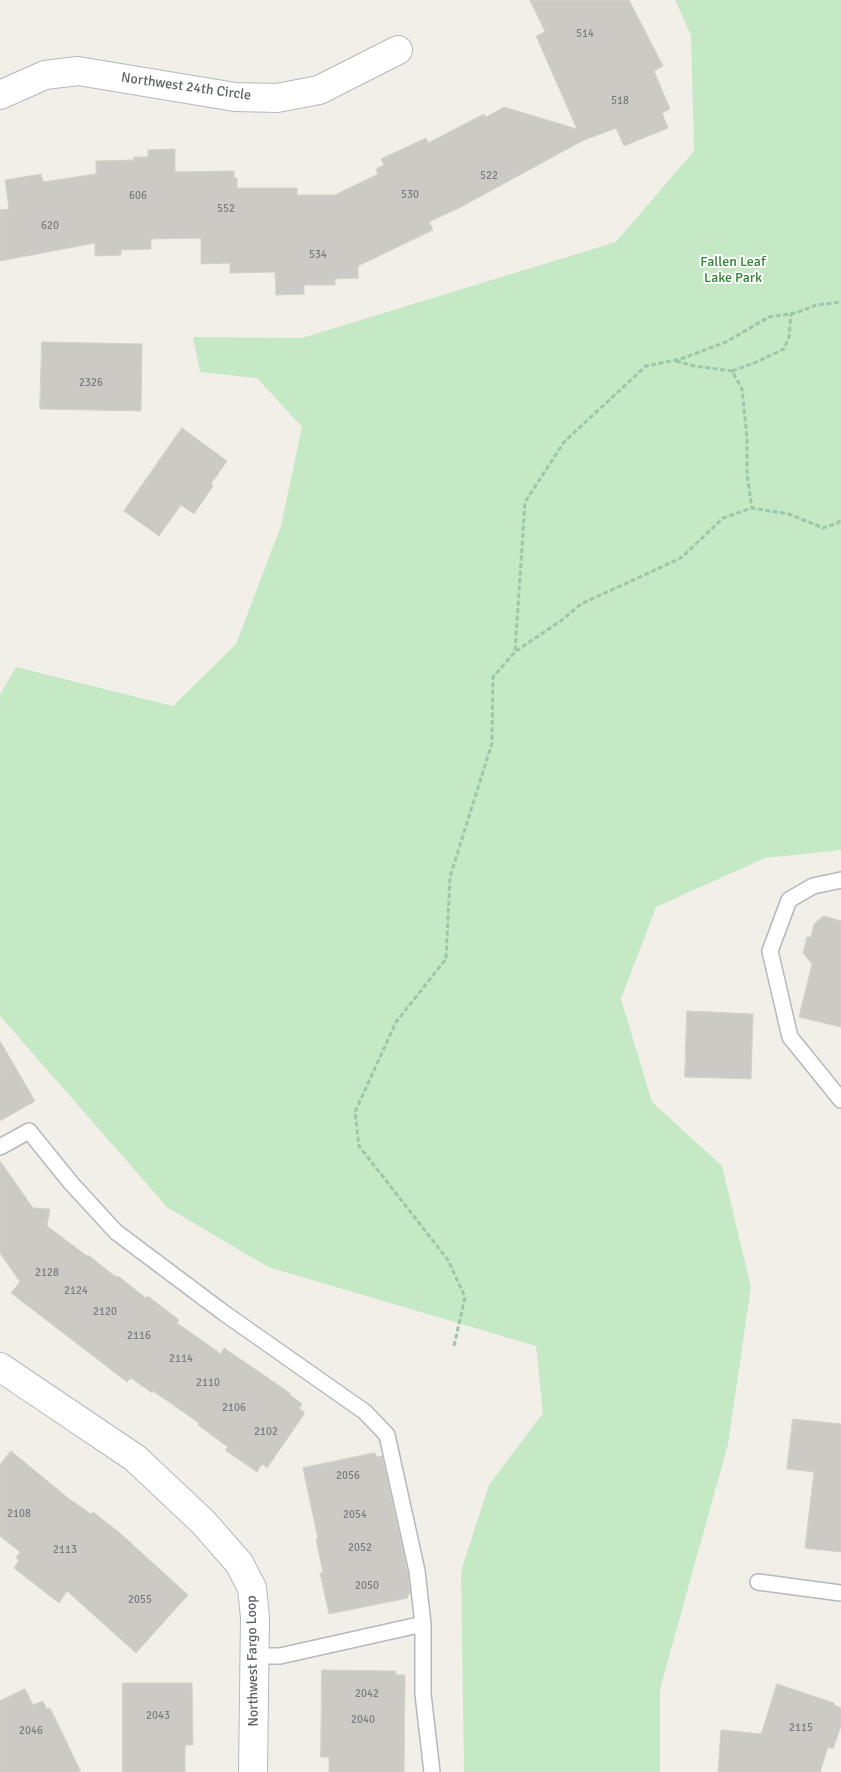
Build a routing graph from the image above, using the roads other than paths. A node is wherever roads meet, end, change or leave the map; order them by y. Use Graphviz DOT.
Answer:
graph roads {
  1 [pos="398,50"];
  2 [pos="0,96"];
  3 [pos="841,880"];
  4 [pos="841,1100"];
  5 [pos="0,1147"];
  6 [pos="0,1367"];
  7 [pos="758,1582"];
  8 [pos="841,1592"];
  9 [pos="423,1624"];
  10 [pos="254,1656"];
  11 [pos="253,1772"];
  12 [pos="432,1772"];
  1 -- 2 [label="street, Northwest 24th Circle"];
  3 -- 4 [label="lane"];
  5 -- 9 [label="lane"];
  6 -- 10 [label="street, Northwest Fargo Loop"];
  7 -- 8 [label="lane"];
  9 -- 10 [label="lane"];
  9 -- 12 [label="lane"];
  10 -- 11 [label="street, Northwest Fargo Loop"];
}
